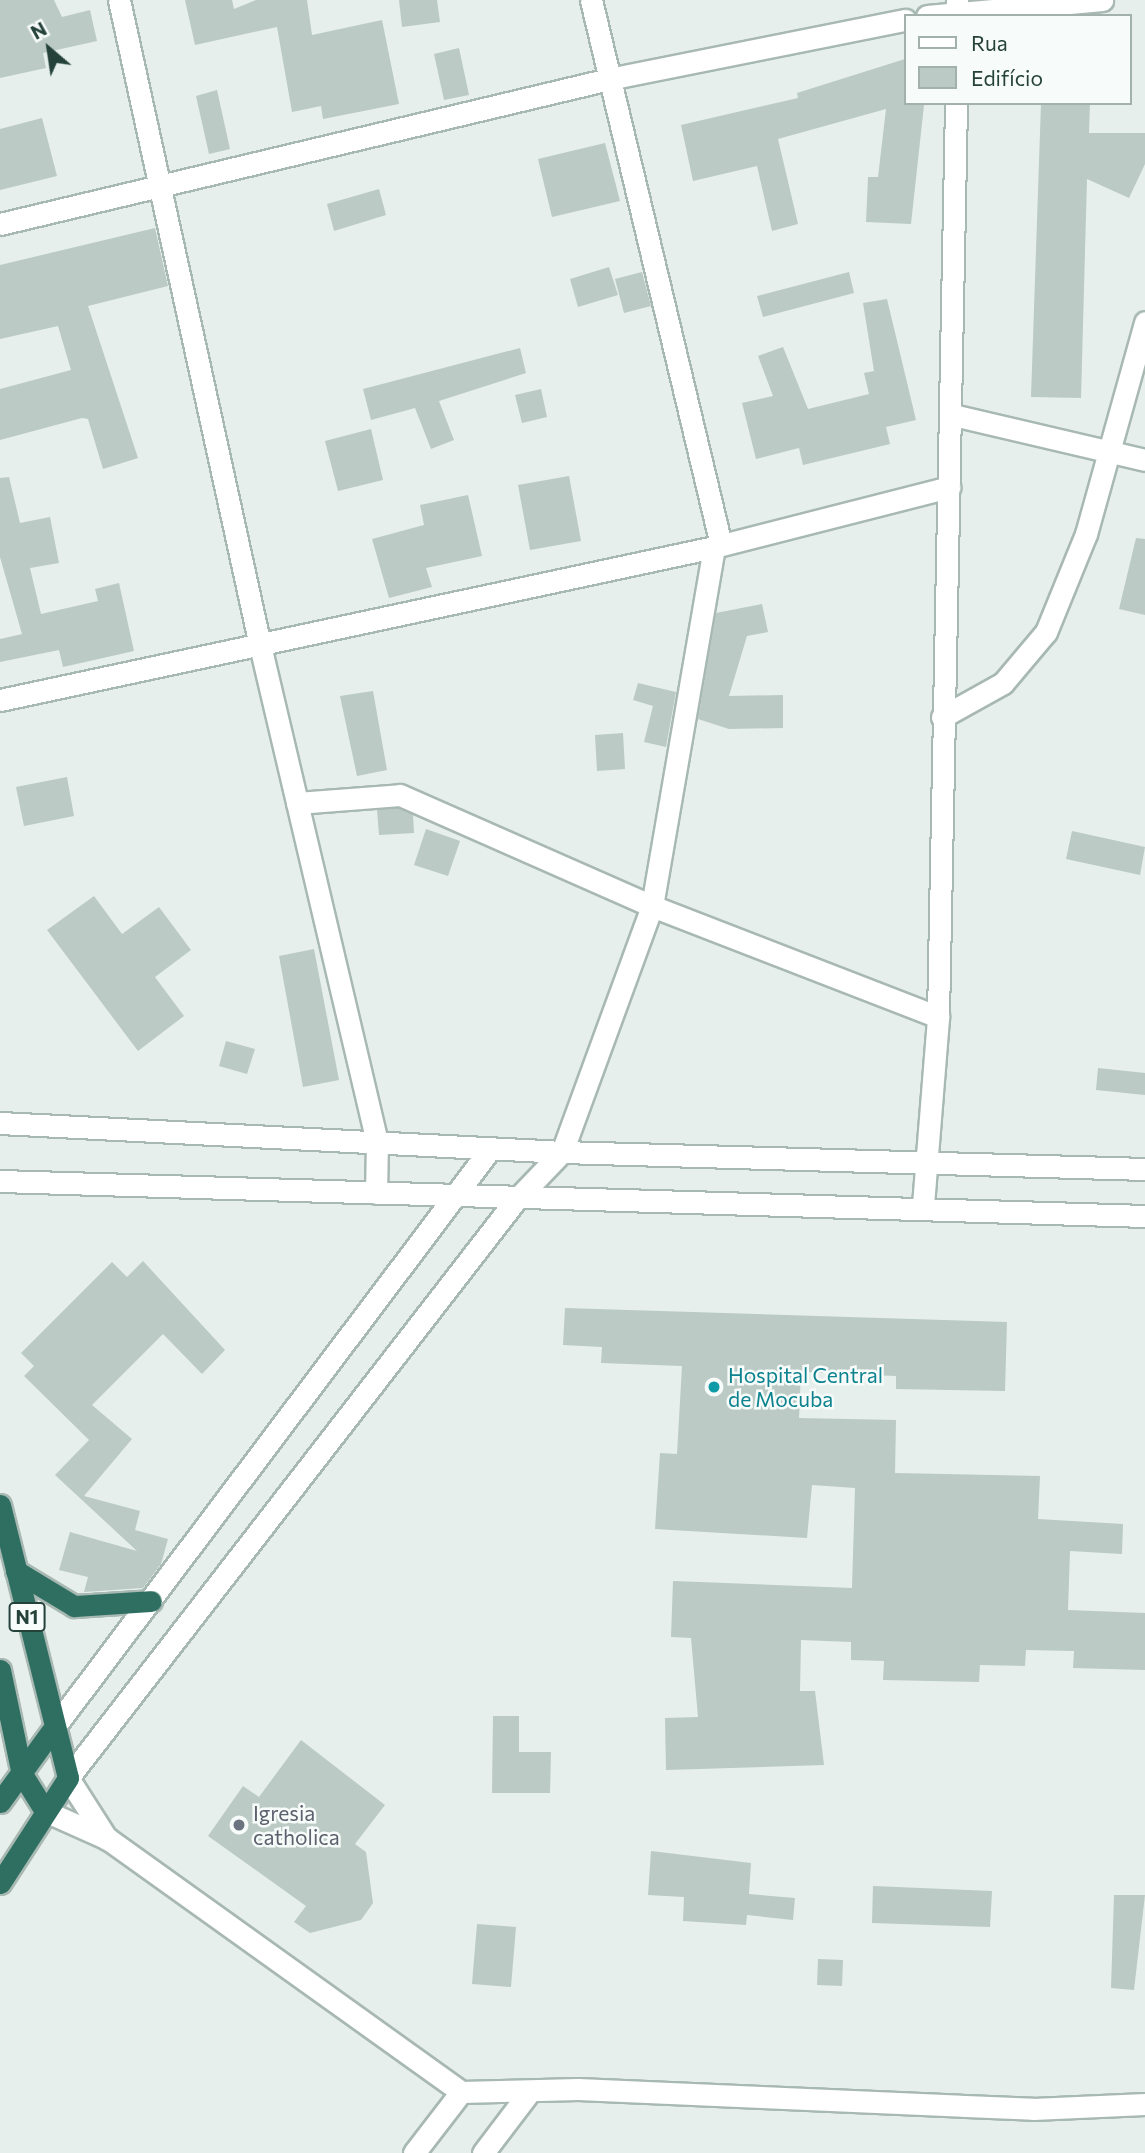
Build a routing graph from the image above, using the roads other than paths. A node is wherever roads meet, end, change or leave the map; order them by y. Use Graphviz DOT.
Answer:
graph roads {
  1 [pos="120,0"];
  2 [pos="591,0"];
  3 [pos="1101,0"];
  4 [pos="957,9"];
  5 [pos="936,14"];
  6 [pos="904,20"];
  7 [pos="609,79"];
  8 [pos="956,105"];
  9 [pos="156,183"];
  10 [pos="0,224"];
  11 [pos="1145,322"];
  12 [pos="953,415"];
  13 [pos="1110,451"];
  14 [pos="1145,460"];
  15 [pos="949,487"];
  16 [pos="718,546"];
  17 [pos="259,641"];
  18 [pos="0,700"];
  19 [pos="942,718"];
  20 [pos="298,803"];
  21 [pos="652,906"];
  22 [pos="938,1017"];
  23 [pos="0,1123"];
  24 [pos="377,1142"];
  25 [pos="490,1149"];
  26 [pos="562,1152"];
  27 [pos="925,1161"];
  28 [pos="1145,1169"];
  29 [pos="0,1181"];
  30 [pos="376,1193"];
  31 [pos="458,1195"];
  32 [pos="515,1201"];
  33 [pos="923,1205"];
  34 [pos="1145,1216"];
  35 [pos="0,1505"];
  36 [pos="16,1571"];
  37 [pos="151,1601"];
  38 [pos="0,1670"];
  39 [pos="53,1729"];
  40 [pos="22,1774"];
  41 [pos="68,1778"];
  42 [pos="0,1802"];
  43 [pos="45,1811"];
  44 [pos="108,1839"];
  45 [pos="0,1883"];
  46 [pos="461,2092"];
  47 [pos="527,2095"];
  48 [pos="1145,2104"];
  49 [pos="414,2153"];
  50 [pos="483,2153"];
  1 -- 9 [label="street"];
  2 -- 7 [label="street"];
  3 -- 4 [label="street"];
  4 -- 5 [label="street"];
  6 -- 7 [label="street"];
  7 -- 9 [label="street"];
  7 -- 16 [label="street"];
  8 -- 12 [label="street"];
  9 -- 10 [label="street"];
  9 -- 17 [label="street"];
  11 -- 13 [label="street"];
  12 -- 13 [label="street"];
  12 -- 15 [label="street"];
  13 -- 14 [label="street"];
  13 -- 19 [label="street"];
  15 -- 16 [label="street"];
  15 -- 19 [label="street"];
  16 -- 17 [label="street"];
  16 -- 21 [label="street"];
  17 -- 18 [label="street"];
  17 -- 20 [label="street"];
  19 -- 22 [label="street"];
  20 -- 21 [label="street"];
  20 -- 24 [label="street"];
  21 -- 22 [label="street"];
  21 -- 26 [label="street"];
  22 -- 27 [label="street"];
  23 -- 24 [label="street"];
  24 -- 25 [label="street"];
  24 -- 30 [label="street"];
  25 -- 26 [label="street"];
  25 -- 31 [label="street"];
  26 -- 27 [label="street"];
  26 -- 32 [label="street"];
  27 -- 28 [label="street"];
  27 -- 33 [label="street"];
  29 -- 30 [label="street"];
  30 -- 31 [label="street"];
  31 -- 32 [label="street"];
  31 -- 37 [label="street"];
  32 -- 33 [label="street"];
  32 -- 41 [label="street"];
  33 -- 34 [label="street"];
  35 -- 36 [label="highway, N1"];
  36 -- 37 [label="highway"];
  36 -- 39 [label="highway, N1"];
  37 -- 39 [label="street"];
  38 -- 40 [label="highway"];
  39 -- 40 [label="highway"];
  39 -- 41 [label="highway, N1"];
  40 -- 42 [label="highway"];
  40 -- 43 [label="highway"];
  41 -- 43 [label="highway"];
  41 -- 44 [label="street"];
  43 -- 44 [label="street"];
  43 -- 45 [label="highway"];
  44 -- 46 [label="street"];
  46 -- 47 [label="street"];
  46 -- 49 [label="street"];
  47 -- 48 [label="street"];
  47 -- 50 [label="street"];
}
